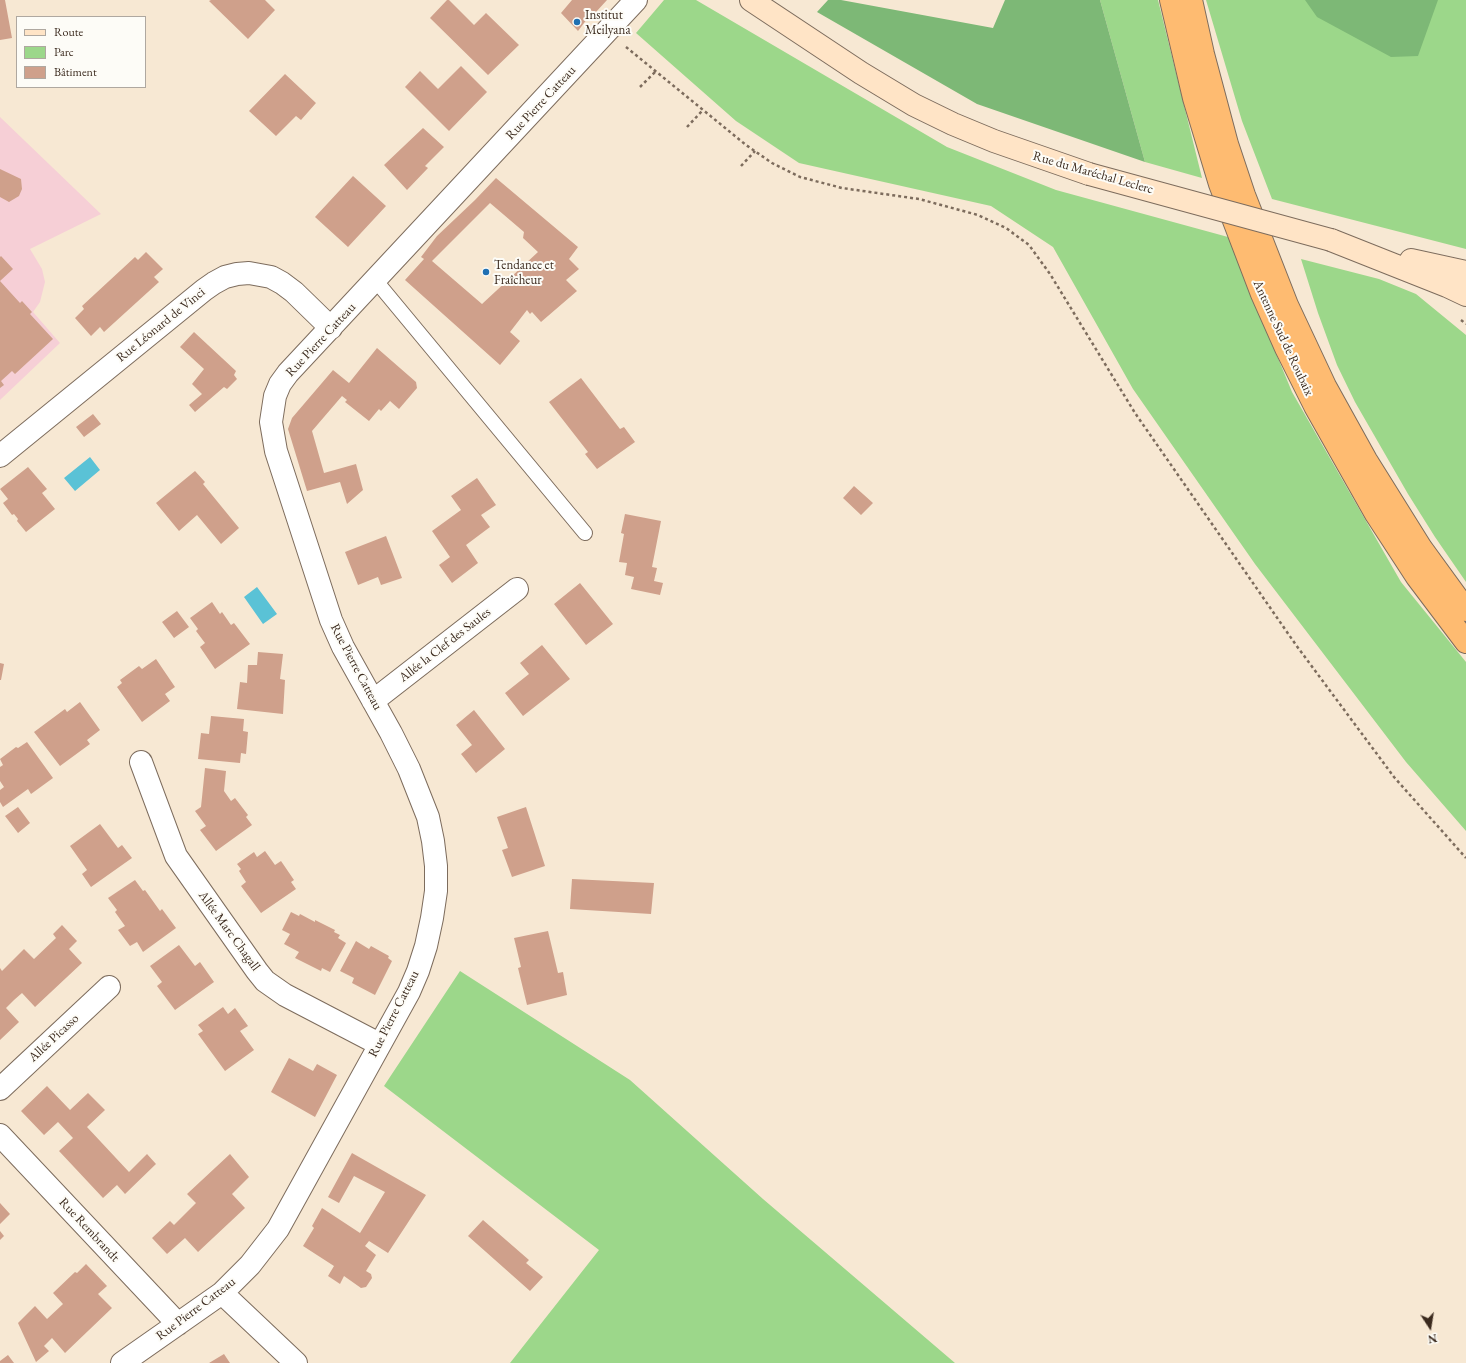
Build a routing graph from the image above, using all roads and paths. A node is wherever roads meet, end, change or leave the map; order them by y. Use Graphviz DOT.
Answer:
graph roads {
  1 [pos="636,0"];
  2 [pos="751,0"];
  3 [pos="1171,0"];
  4 [pos="1191,0"];
  5 [pos="608,32"];
  6 [pos="656,71"];
  7 [pos="640,87"];
  8 [pos="703,110"];
  9 [pos="688,127"];
  10 [pos="755,151"];
  11 [pos="741,166"];
  12 [pos="1331,240"];
  13 [pos="1466,272"];
  14 [pos="376,281"];
  15 [pos="1466,295"];
  16 [pos="331,328"];
  17 [pos="0,456"];
  18 [pos="585,533"];
  19 [pos="516,589"];
  20 [pos="1466,610"];
  21 [pos="1466,642"];
  22 [pos="374,701"];
  23 [pos="141,762"];
  24 [pos="1466,858"];
  25 [pos="109,987"];
  26 [pos="379,1044"];
  27 [pos="0,1089"];
  28 [pos="0,1135"];
  29 [pos="222,1293"];
  30 [pos="178,1324"];
  31 [pos="136,1359"];
  32 [pos="296,1363"];
  1 -- 5 [label="street, Rue Pierre Catteau"];
  2 -- 12 [label="street, Rue du Maréchal Leclerc, bridge"];
  3 -- 21 [label="highway, Antenne Sud de Roubaix"];
  4 -- 20 [label="highway, Antenne Sud de Roubaix"];
  5 -- 6 [label="path"];
  5 -- 14 [label="street, Rue Pierre Catteau"];
  6 -- 7 [label="path"];
  6 -- 8 [label="path"];
  8 -- 9 [label="path"];
  8 -- 10 [label="path"];
  10 -- 11 [label="path"];
  10 -- 24 [label="path"];
  12 -- 13 [label="street, Rue du Maréchal Leclerc"];
  12 -- 15 [label="street"];
  14 -- 16 [label="street, Rue Pierre Catteau"];
  14 -- 18 [label="lane"];
  16 -- 17 [label="street, Rue Léonard de Vinci"];
  16 -- 22 [label="street, Rue Pierre Catteau"];
  19 -- 22 [label="street, Allée la Clef des Saules"];
  22 -- 26 [label="street, Rue Pierre Catteau"];
  23 -- 26 [label="street, Allée Marc Chagall"];
  25 -- 27 [label="street, Allée Picasso"];
  26 -- 29 [label="street, Rue Pierre Catteau"];
  28 -- 30 [label="street, Rue Rembrandt"];
  29 -- 30 [label="street, Rue Pierre Catteau"];
  29 -- 32 [label="street"];
  30 -- 31 [label="street, Rue Pierre Catteau"];
}
